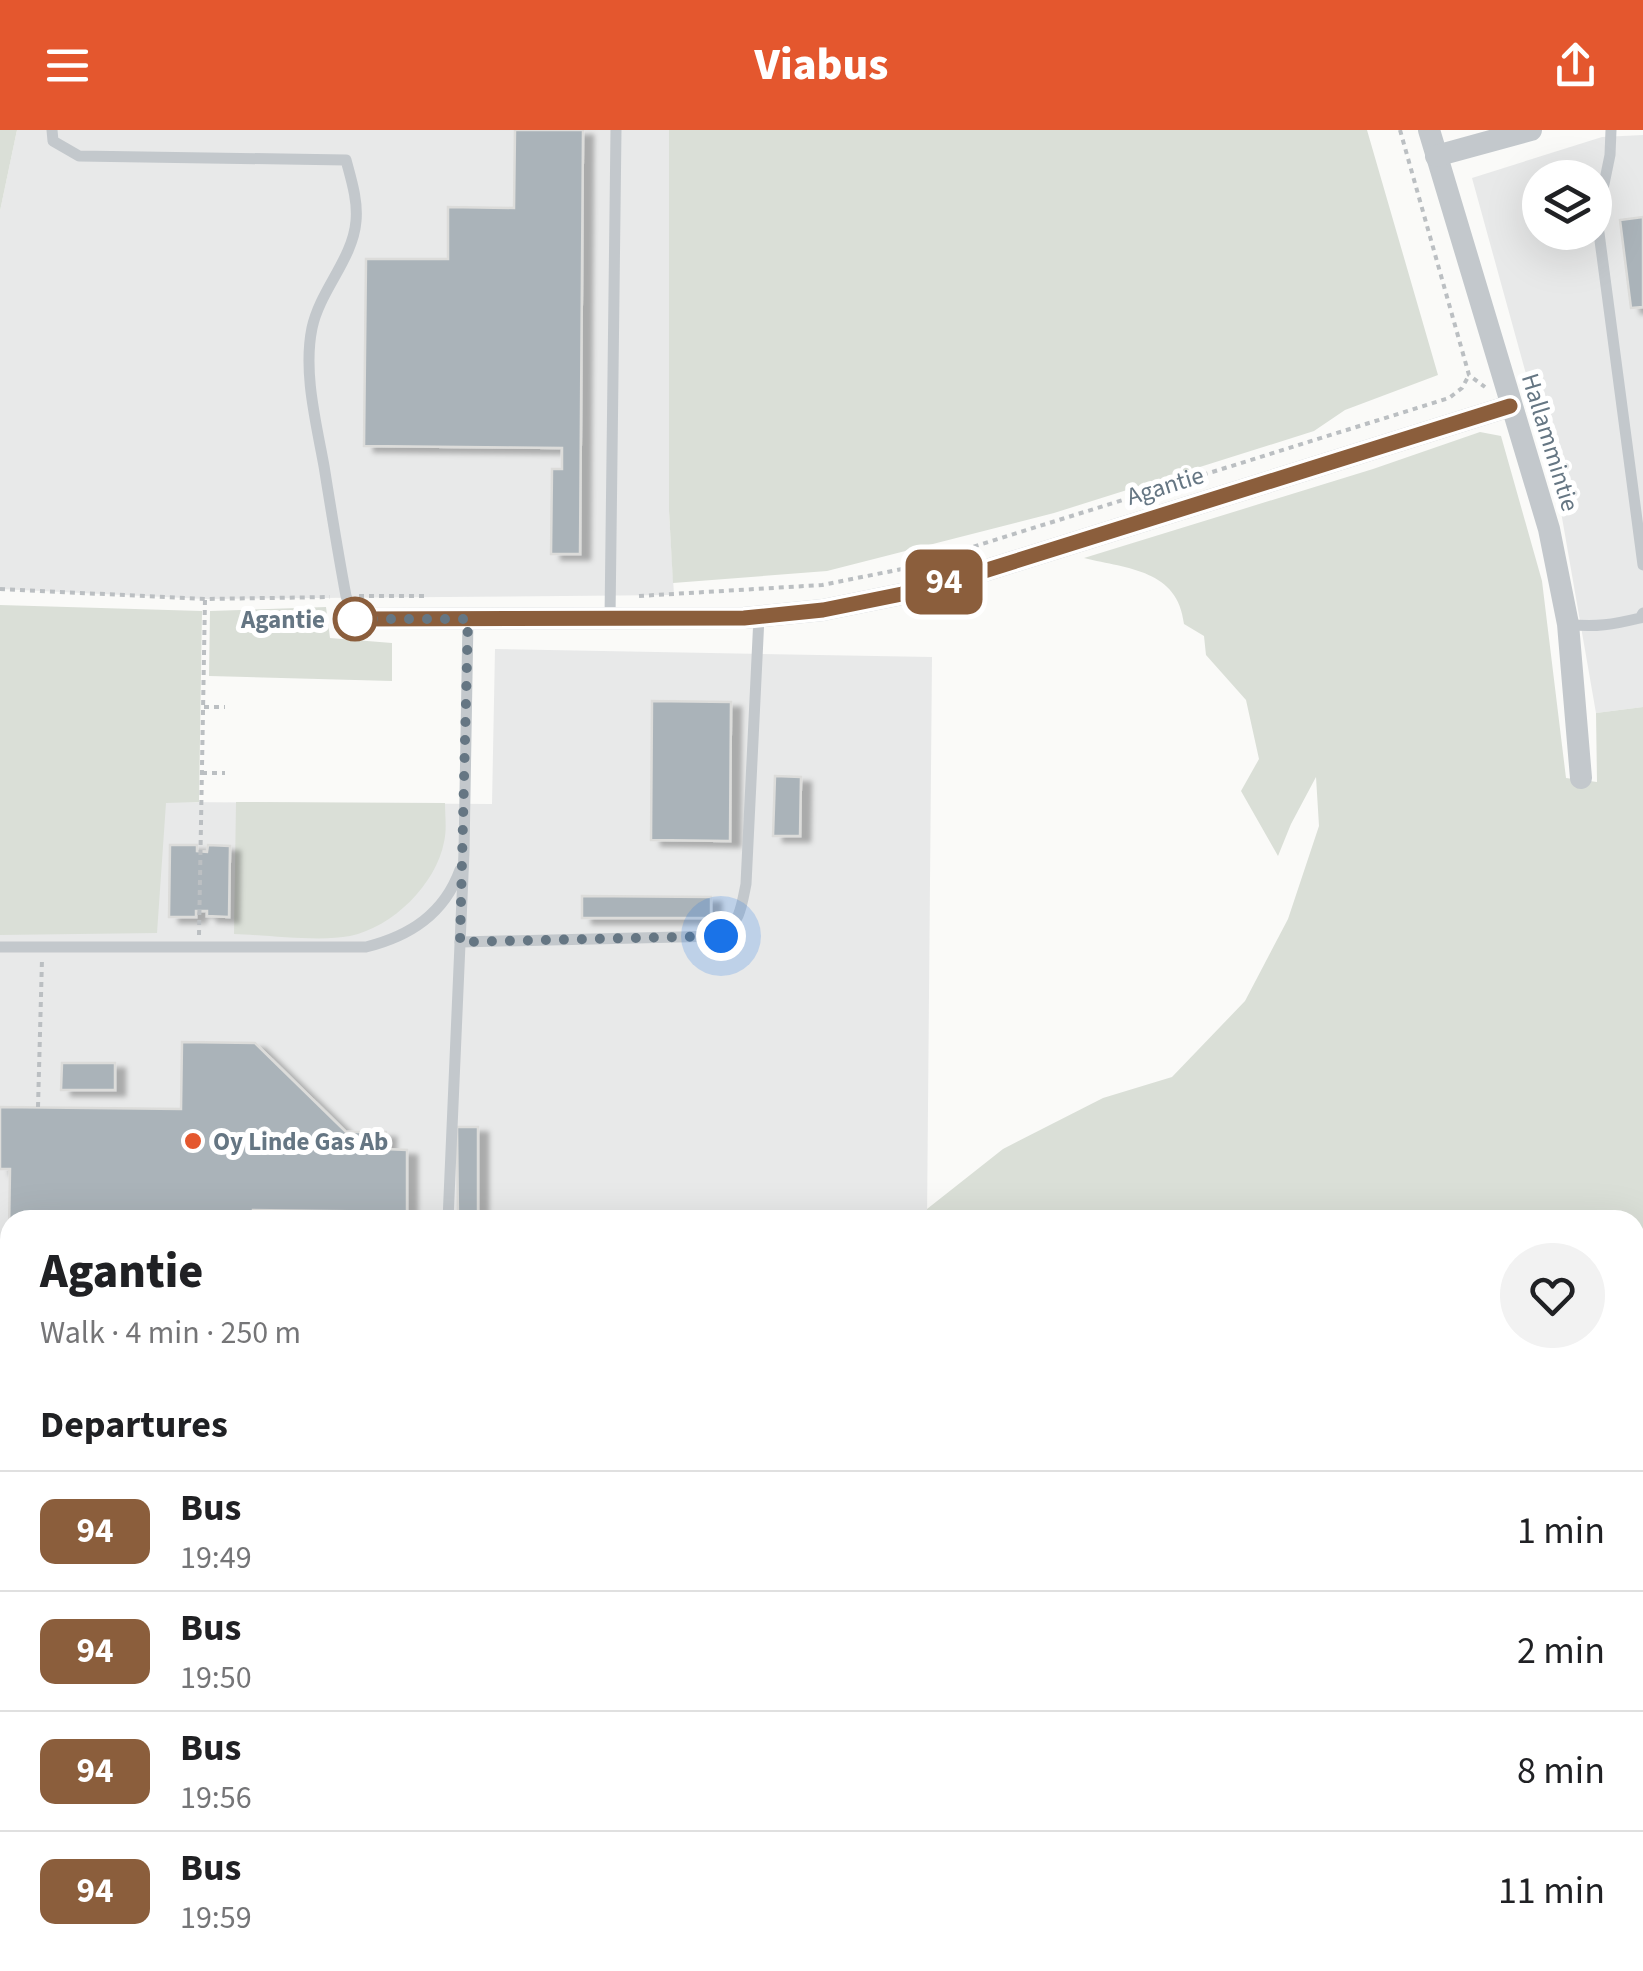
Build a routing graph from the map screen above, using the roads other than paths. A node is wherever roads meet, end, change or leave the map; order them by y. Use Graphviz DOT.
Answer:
graph roads {
  1 [pos="52,130"];
  2 [pos="616,130"];
  3 [pos="1430,130"];
  4 [pos="1531,130"];
  5 [pos="1611,130"];
  6 [pos="1436,156"];
  7 [pos="1510,406"];
  8 [pos="1643,565"];
  9 [pos="610,607"];
  10 [pos="1643,613"];
  11 [pos="760,617"];
  12 [pos="355,619"];
  13 [pos="468,619"];
  14 [pos="1568,624"];
  15 [pos="1581,778"];
  16 [pos="464,852"];
  17 [pos="460,942"];
  18 [pos="0,946"];
  19 [pos="448,1210"];
  1 -- 12 [label="lane"];
  2 -- 9 [label="lane"];
  3 -- 6 [label="street, Hallammintie"];
  4 -- 6 [label="street"];
  5 -- 8 [label="lane"];
  6 -- 7 [label="street, Hallammintie"];
  7 -- 11 [label="street, Agantie"];
  7 -- 14 [label="street, Hallammintie"];
  9 -- 11 [label="street, Agantie"];
  9 -- 13 [label="street, Agantie"];
  10 -- 14 [label="lane"];
  11 -- 17 [label="lane"];
  12 -- 13 [label="street, Agantie"];
  13 -- 16 [label="lane"];
  14 -- 15 [label="street, Hallammintie"];
  16 -- 17 [label="lane"];
  16 -- 18 [label="lane"];
  17 -- 19 [label="lane"];
}
